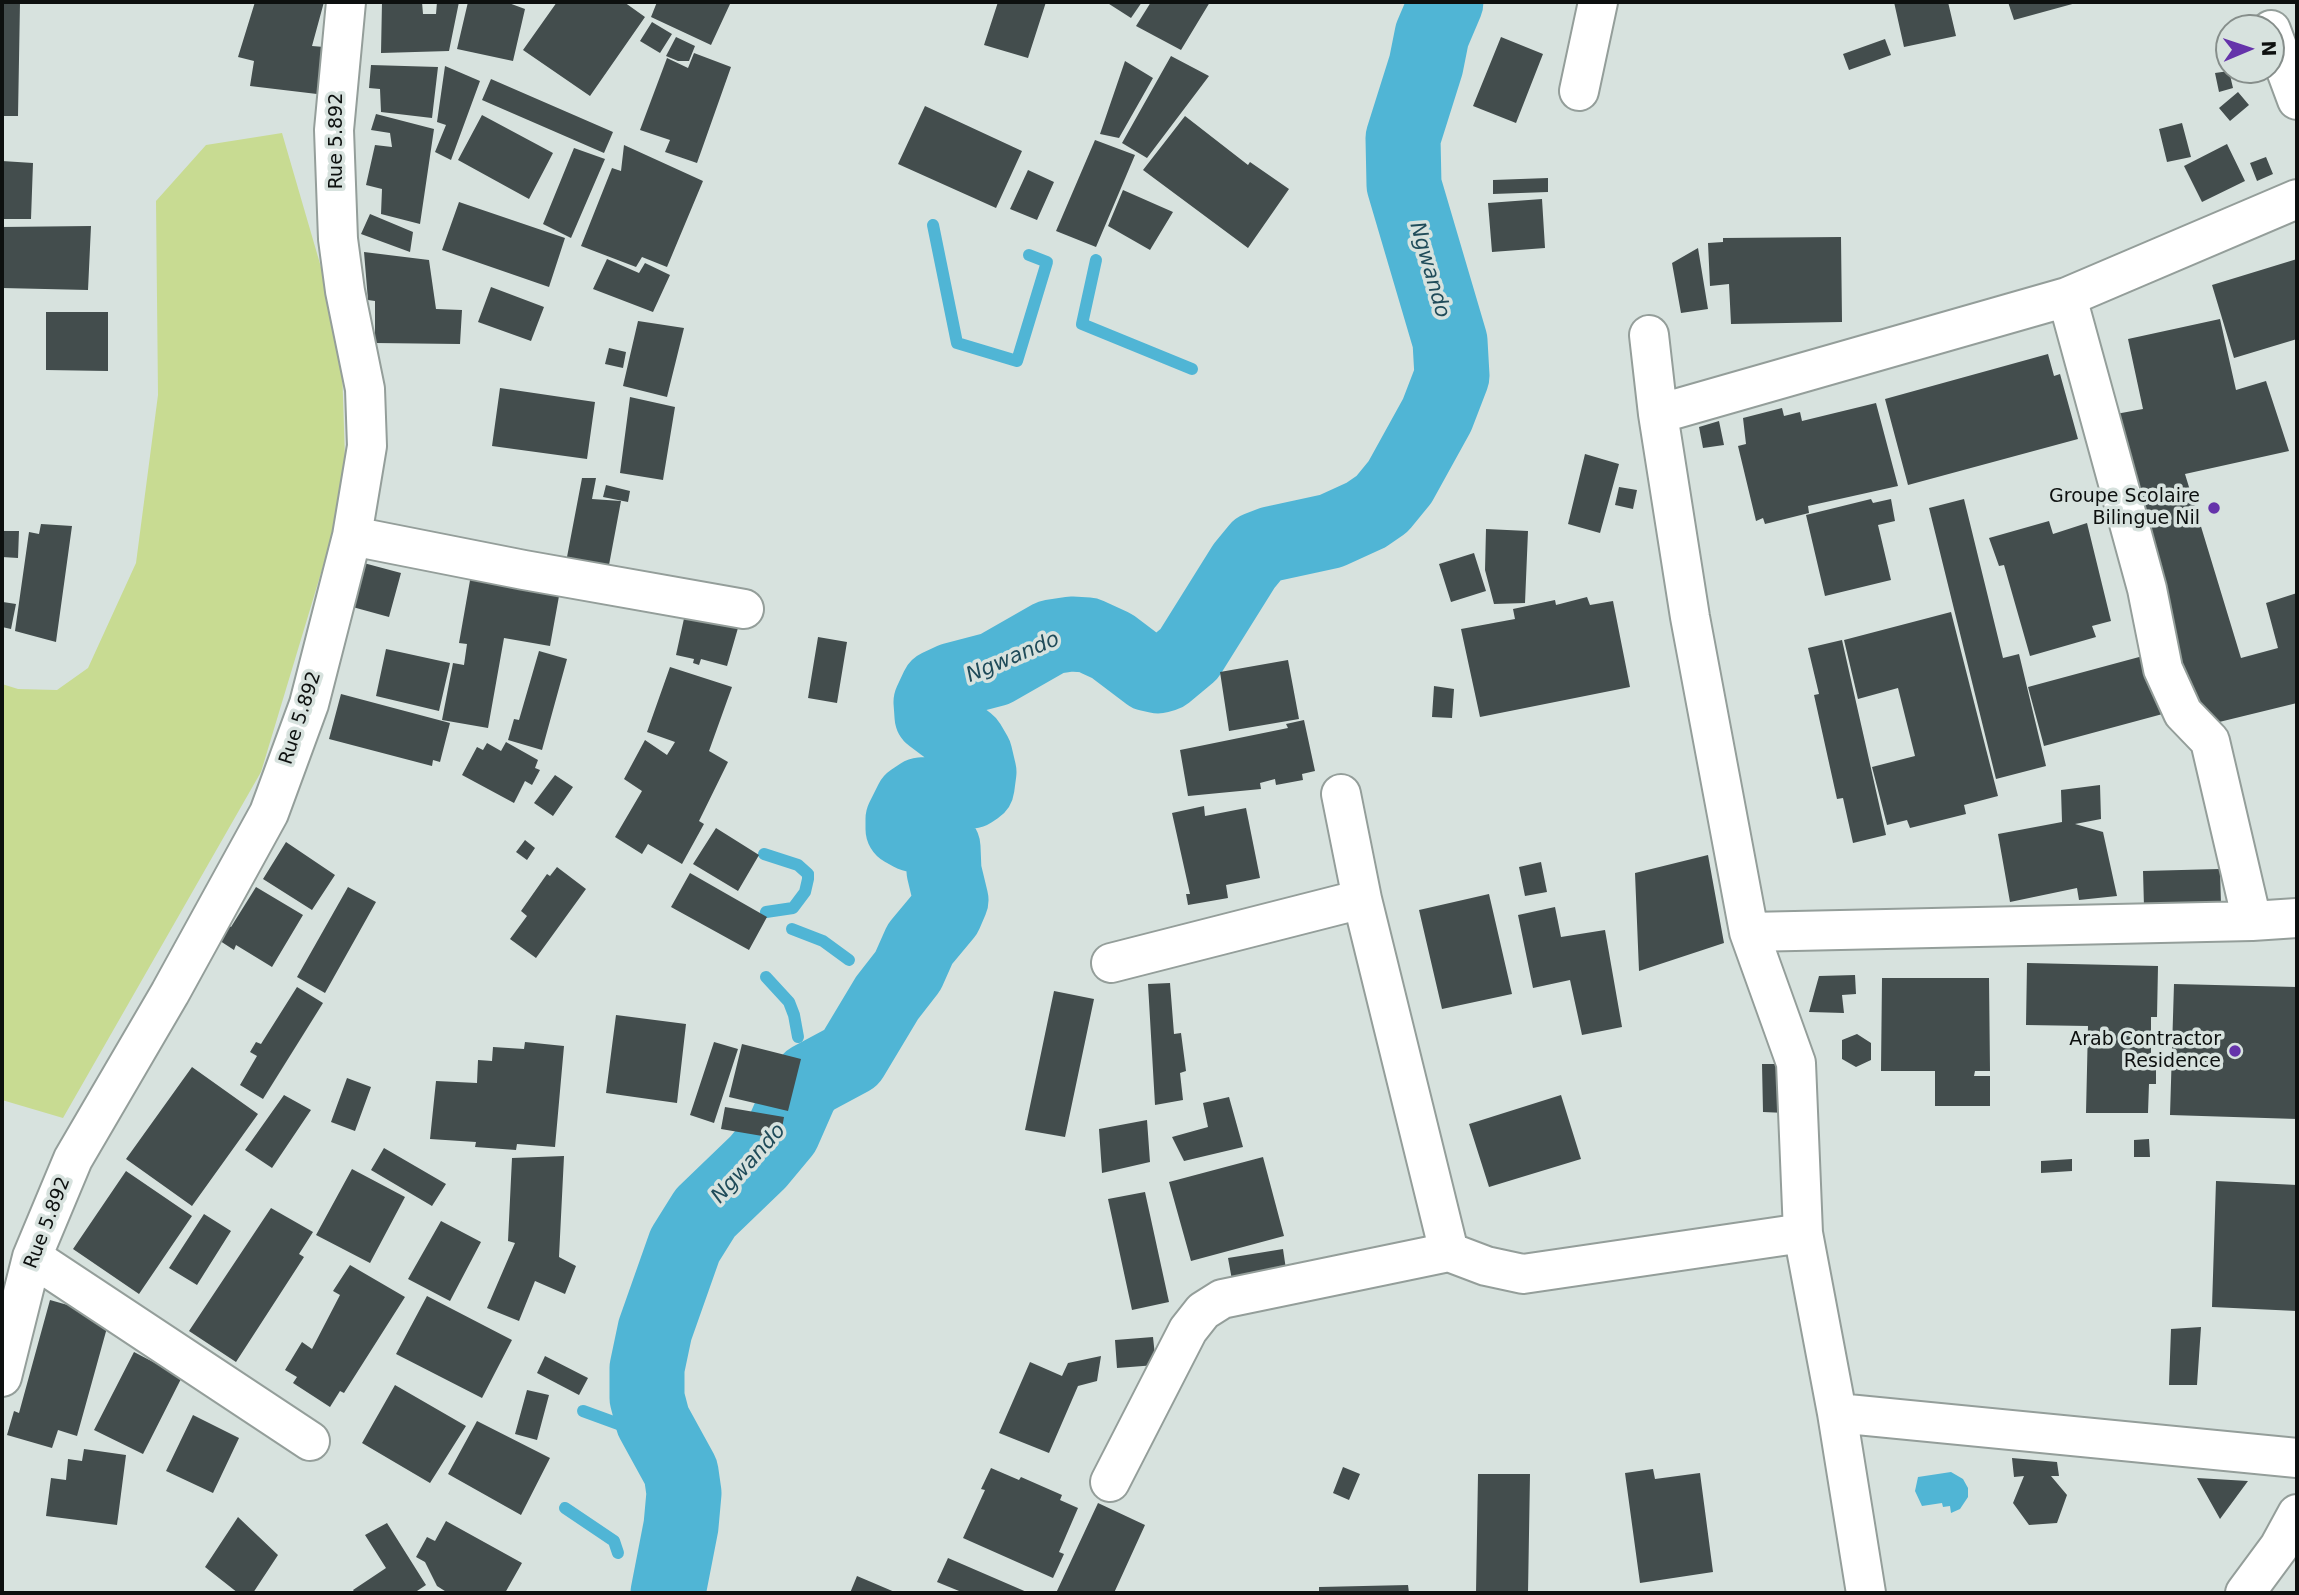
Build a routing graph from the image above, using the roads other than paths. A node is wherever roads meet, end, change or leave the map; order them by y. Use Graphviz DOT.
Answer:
graph roads {
  1 [pos="346,2"];
  2 [pos="1598,2"];
  3 [pos="2285,67"];
  4 [pos="1579,90"];
  5 [pos="2297,100"];
  6 [pos="2297,199"];
  7 [pos="2067,297"];
  8 [pos="1649,335"];
  9 [pos="1658,414"];
  10 [pos="352,536"];
  11 [pos="744,609"];
  12 [pos="1341,794"];
  13 [pos="1362,898"];
  14 [pos="2297,918"];
  15 [pos="2252,921"];
  16 [pos="1749,932"];
  17 [pos="1111,963"];
  18 [pos="1803,1233"];
  19 [pos="1449,1252"];
  20 [pos="32,1257"];
  21 [pos="2,1377"];
  22 [pos="1838,1413"];
  23 [pos="310,1441"];
  24 [pos="2297,1458"];
  25 [pos="1110,1482"];
  26 [pos="2297,1514"];
  27 [pos="1866,1593"];
  28 [pos="2245,1593"];
  1 -- 10 [label="street, Rue 5.892"];
  2 -- 4 [label="street"];
  3 -- 5 [label="street"];
  6 -- 7 [label="street"];
  7 -- 9 [label="street"];
  7 -- 15 [label="street"];
  8 -- 9 [label="street"];
  9 -- 16 [label="street"];
  10 -- 11 [label="street"];
  10 -- 20 [label="street, Rue 5.892"];
  12 -- 13 [label="street"];
  13 -- 17 [label="street"];
  13 -- 19 [label="street"];
  14 -- 15 [label="street"];
  15 -- 16 [label="street"];
  16 -- 18 [label="street"];
  18 -- 19 [label="street"];
  18 -- 22 [label="street"];
  19 -- 25 [label="street"];
  20 -- 21 [label="street, Rue 5.892"];
  20 -- 23 [label="street"];
  22 -- 24 [label="street"];
  22 -- 27 [label="street"];
  26 -- 28 [label="street"];
}
